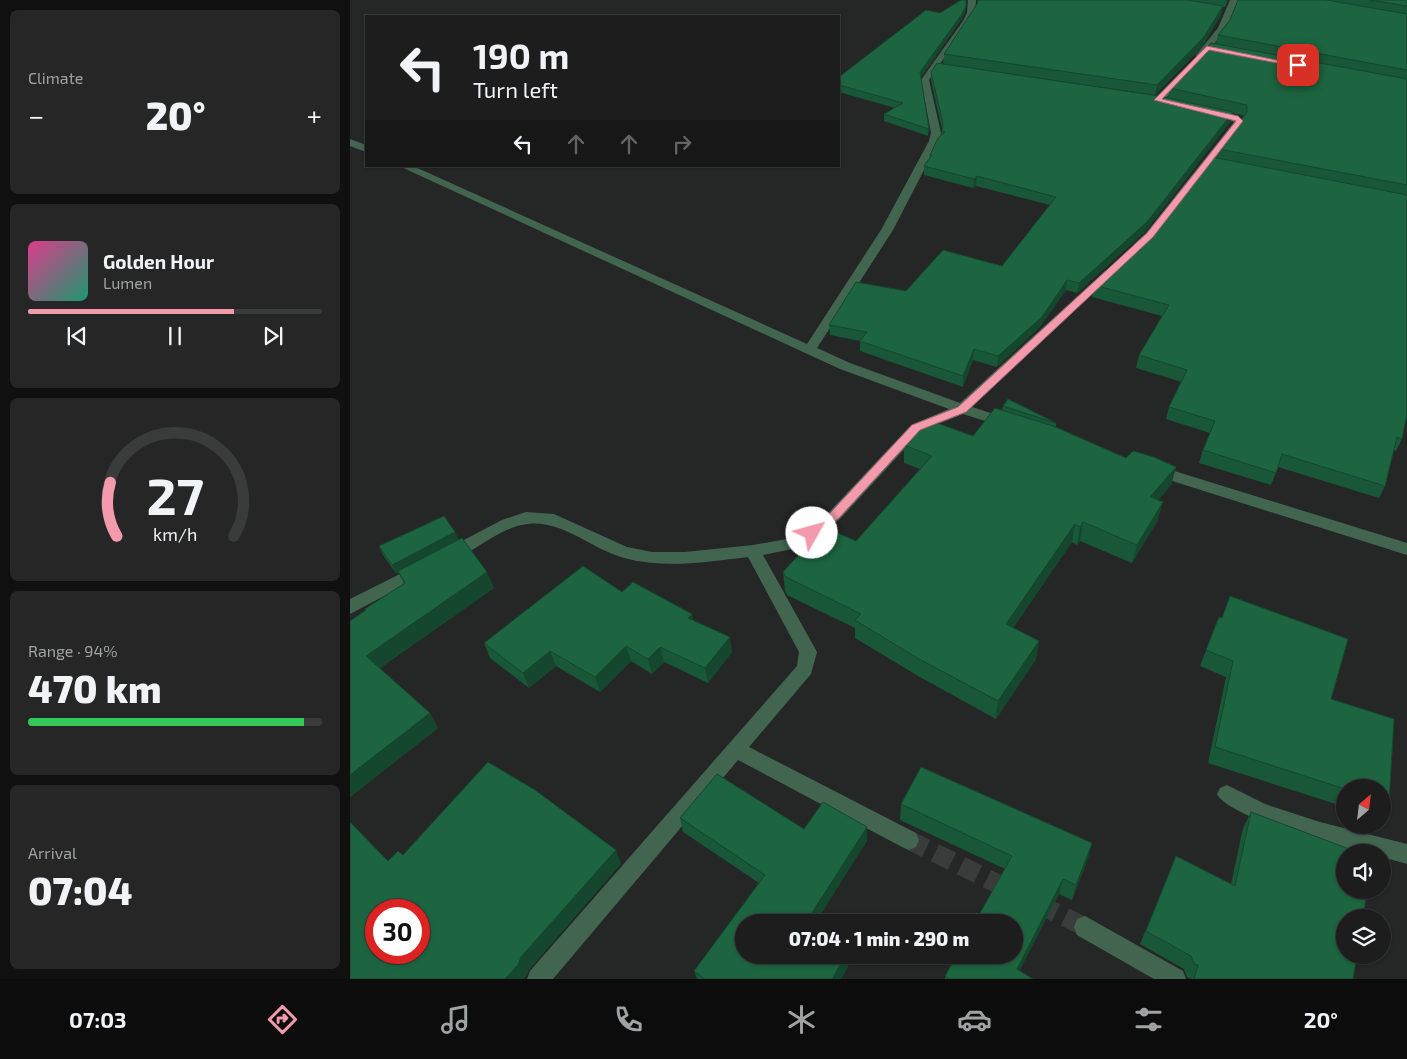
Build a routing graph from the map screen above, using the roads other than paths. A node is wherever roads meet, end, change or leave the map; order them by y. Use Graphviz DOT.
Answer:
graph roads {
  1 [pos="972,0"];
  2 [pos="1228,7"];
  3 [pos="350,142"];
  4 [pos="365,149"];
  5 [pos="406,167"];
  6 [pos="809,350"];
  7 [pos="962,409"];
  8 [pos="1019,427"];
  9 [pos="1142,466"];
  10 [pos="1407,549"];
  11 [pos="753,551"];
  12 [pos="350,607"];
  13 [pos="735,749"];
  14 [pos="1227,794"];
  15 [pos="909,840"];
  16 [pos="1407,854"];
  17 [pos="1085,927"];
  18 [pos="538,979"];
  19 [pos="1175,979"];
  1 -- 6 [label="street"];
  2 -- 7 [label="street"];
  3 -- 4 [label="street"];
  5 -- 6 [label="street"];
  6 -- 7 [label="street"];
  7 -- 8 [label="street"];
  7 -- 11 [label="street"];
  9 -- 10 [label="street"];
  11 -- 12 [label="street"];
  11 -- 13 [label="street"];
  13 -- 15 [label="street"];
  13 -- 18 [label="street"];
  14 -- 16 [label="street"];
  17 -- 19 [label="street"];
}
